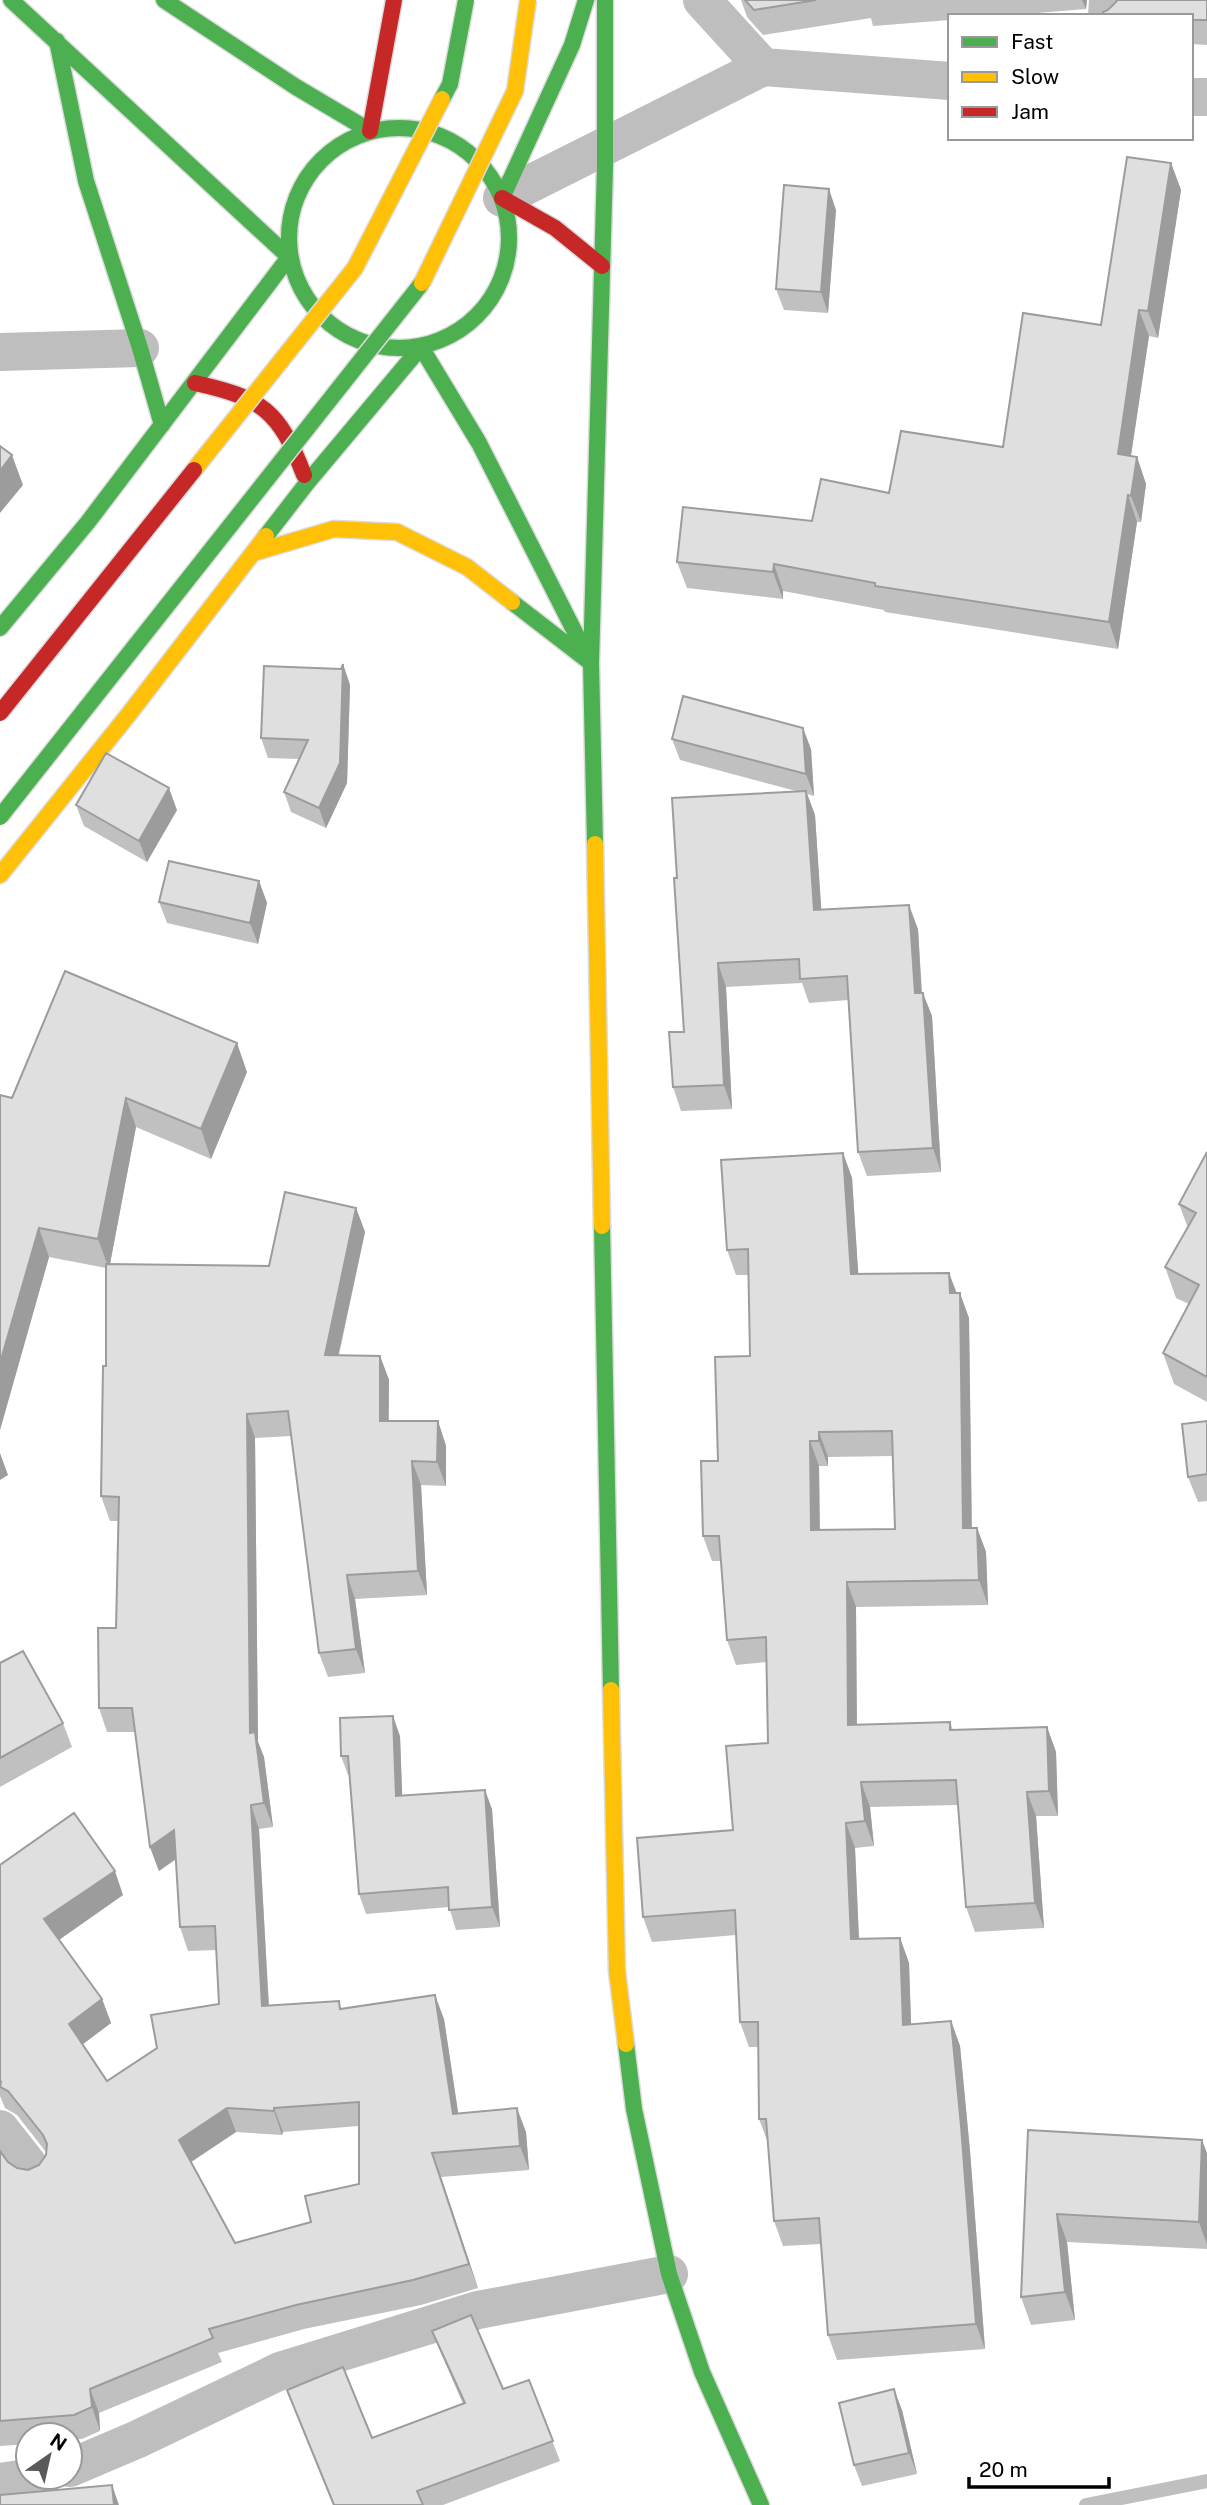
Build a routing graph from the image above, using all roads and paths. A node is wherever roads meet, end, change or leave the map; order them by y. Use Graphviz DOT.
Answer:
graph roads {
  1 [pos="11,0"];
  2 [pos="164,0"];
  3 [pos="394,0"];
  4 [pos="466,0"];
  5 [pos="528,0"];
  6 [pos="586,0"];
  7 [pos="605,0"];
  8 [pos="702,0"];
  9 [pos="57,41"];
  10 [pos="764,67"];
  11 [pos="948,80"];
  12 [pos="370,131"];
  13 [pos="605,146"];
  14 [pos="502,198"];
  15 [pos="289,257"];
  16 [pos="602,266"];
  17 [pos="421,347"];
  18 [pos="140,348"];
  19 [pos="0,352"];
  20 [pos="195,383"];
  21 [pos="162,425"];
  22 [pos="307,483"];
  23 [pos="253,553"];
  24 [pos="0,628"];
  25 [pos="591,663"];
  26 [pos="0,713"];
  27 [pos="0,817"];
  28 [pos="0,875"];
  29 [pos="0,2129"];
  30 [pos="34,2172"];
  31 [pos="669,2274"];
  32 [pos="84,2462"];
  33 [pos="761,2505"];
  1 -- 9 [label="main road"];
  2 -- 12 [label="main road"];
  3 -- 12 [label="main road"];
  4 -- 26 [label="main road, bridge"];
  5 -- 27 [label="main road, bridge"];
  6 -- 14 [label="main road"];
  7 -- 13 [label="main road"];
  8 -- 10 [label="street"];
  9 -- 15 [label="main road"];
  9 -- 18 [label="main road"];
  10 -- 11 [label="street"];
  10 -- 13 [label="street"];
  12 -- 14 [label="main road"];
  12 -- 15 [label="main road"];
  13 -- 14 [label="street"];
  13 -- 16 [label="main road"];
  14 -- 16 [label="main road"];
  14 -- 17 [label="main road"];
  15 -- 17 [label="main road"];
  15 -- 20 [label="main road"];
  16 -- 25 [label="main road"];
  17 -- 22 [label="main road"];
  17 -- 25 [label="main road"];
  18 -- 19 [label="street"];
  18 -- 21 [label="main road"];
  20 -- 21 [label="main road"];
  20 -- 22 [label="main road"];
  21 -- 24 [label="main road"];
  22 -- 23 [label="main road"];
  23 -- 25 [label="main road"];
  23 -- 28 [label="main road"];
  25 -- 31 [label="main road"];
  29 -- 30 [label="street"];
  31 -- 32 [label="street"];
  31 -- 33 [label="main road"];
}
